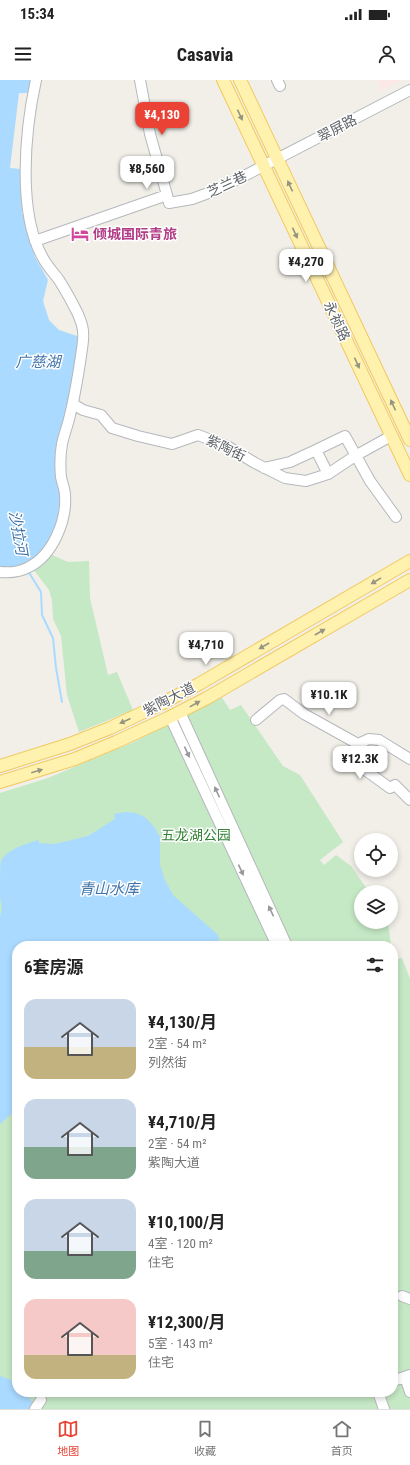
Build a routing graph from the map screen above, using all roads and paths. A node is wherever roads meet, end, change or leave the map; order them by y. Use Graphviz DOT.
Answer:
graph roads {
  1 [pos="36,80"];
  2 [pos="140,80"];
  3 [pos="223,80"];
  4 [pos="240,80"];
  5 [pos="410,90"];
  6 [pos="277,159"];
  7 [pos="264,166"];
  8 [pos="167,195"];
  9 [pos="35,241"];
  10 [pos="73,404"];
  11 [pos="392,436"];
  12 [pos="410,440"];
  13 [pos="316,450"];
  14 [pos="355,456"];
  15 [pos="264,468"];
  16 [pos="328,474"];
  17 [pos="410,475"];
  18 [pos="396,517"];
  19 [pos="410,561"];
  20 [pos="0,572"];
  21 [pos="410,580"];
  22 [pos="175,714"];
  23 [pos="256,720"];
  24 [pos="363,742"];
  25 [pos="410,759"];
  26 [pos="0,766"];
  27 [pos="0,782"];
  28 [pos="410,800"];
  29 [pos="275,941"];
  30 [pos="285,941"];
  31 [pos="408,1376"];
  32 [pos="398,1379"];
  33 [pos="410,1392"];
  34 [pos="380,1397"];
  35 [pos="41,1400"];
  36 [pos="35,1409"];
  37 [pos="384,1409"];
  1 -- 9 [label="street"];
  2 -- 8 [label="street"];
  3 -- 7 [label="main road, 永祯路, one-way"];
  4 -- 6 [label="main road, 永祯路"];
  5 -- 6 [label="street, 翠屏路"];
  6 -- 7 [label="street, 翠屏路"];
  12 -- 6 [label="main road, 永祯路, one-way"];
  7 -- 8 [label="street, 芝兰巷"];
  7 -- 11 [label="main road, 永祯路, one-way"];
  8 -- 9 [label="street"];
  9 -- 10 [label="street"];
  10 -- 15 [label="street, 紫陶街"];
  10 -- 20 [label="street"];
  11 -- 14 [label="street, 紫陶街"];
  11 -- 17 [label="main road, 永祯路"];
  13 -- 14 [label="street"];
  13 -- 15 [label="street"];
  13 -- 16 [label="street"];
  14 -- 16 [label="street, 紫陶街"];
  14 -- 18 [label="street"];
  15 -- 16 [label="street, 紫陶街"];
  19 -- 26 [label="main road, 紫陶大道, one-way"];
  22 -- 21 [label="main road, 紫陶大道, one-way"];
  27 -- 22 [label="main road, 紫陶大道, one-way"];
  22 -- 29 [label="street, one-way"];
  30 -- 22 [label="street, one-way"];
  23 -- 24 [label="street"];
  24 -- 25 [label="street"];
  24 -- 28 [label="street"];
  31 -- 32 [label="street"];
  31 -- 33 [label="street"];
  34 -- 37 [label="street"];
  35 -- 36 [label="street"];
}
